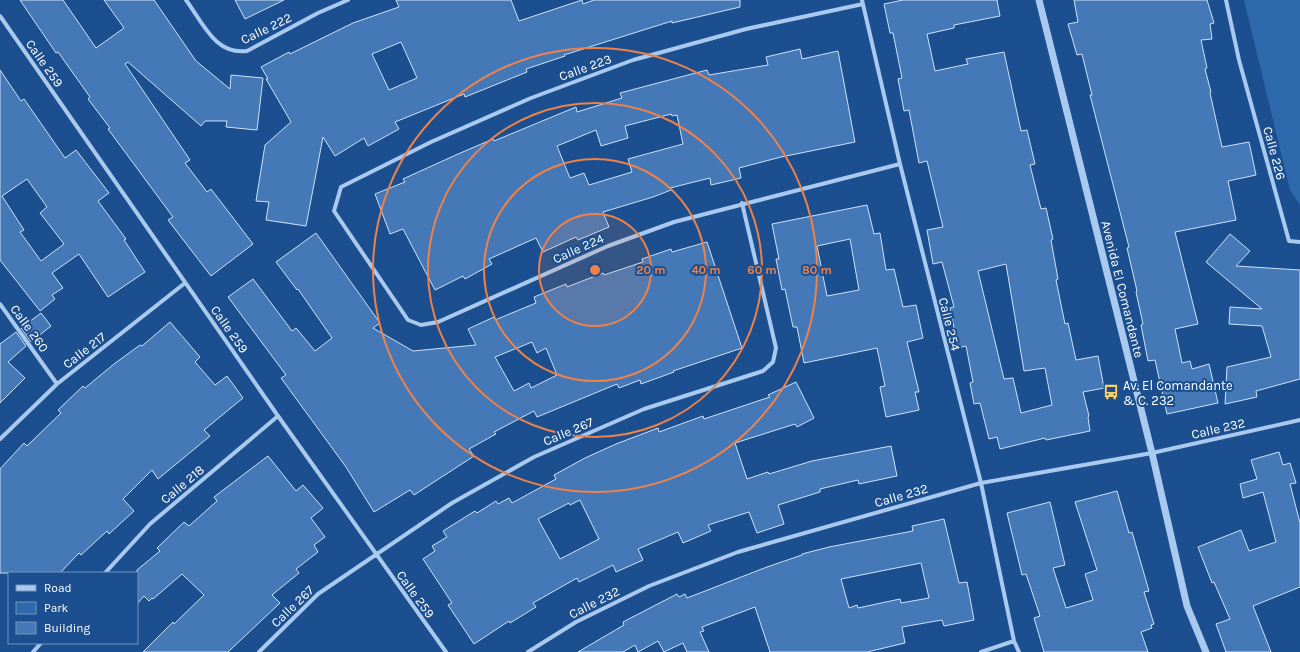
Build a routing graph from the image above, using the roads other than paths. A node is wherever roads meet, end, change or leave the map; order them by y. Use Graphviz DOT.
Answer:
graph roads {
  1 [pos="186,0"];
  2 [pos="348,0"];
  3 [pos="1039,0"];
  4 [pos="1226,0"];
  5 [pos="863,2"];
  6 [pos="0,16"];
  7 [pos="900,164"];
  8 [pos="336,200"];
  9 [pos="742,204"];
  10 [pos="1300,242"];
  11 [pos="185,283"];
  12 [pos="0,304"];
  13 [pos="57,384"];
  14 [pos="278,416"];
  15 [pos="1300,420"];
  16 [pos="0,439"];
  17 [pos="1152,453"];
  18 [pos="981,483"];
  19 [pos="375,553"];
  20 [pos="106,572"];
  21 [pos="1014,641"];
  22 [pos="40,644"];
  23 [pos="33,652"];
  24 [pos="259,652"];
  25 [pos="446,652"];
  26 [pos="528,652"];
  27 [pos="981,652"];
  28 [pos="1019,652"];
  29 [pos="1206,652"];
  1 -- 2 [label="street, Calle 222"];
  3 -- 17 [label="street, Avenida El Comandante"];
  4 -- 10 [label="street, Calle 226"];
  5 -- 7 [label="street, Calle 254"];
  5 -- 8 [label="street, Calle 223"];
  6 -- 11 [label="street, Calle 259"];
  7 -- 9 [label="street, Calle 224"];
  7 -- 18 [label="street, Calle 254"];
  8 -- 9 [label="street, Calle 224"];
  9 -- 19 [label="street, Calle 267"];
  11 -- 13 [label="street, Calle 217"];
  11 -- 14 [label="street, Calle 259"];
  12 -- 13 [label="street, Calle 260"];
  13 -- 16 [label="street, Calle 217"];
  14 -- 19 [label="street, Calle 259"];
  14 -- 20 [label="street, Calle 218"];
  15 -- 17 [label="street, Calle 232"];
  17 -- 18 [label="street, Calle 232"];
  17 -- 29 [label="street, Avenida El Comandante"];
  18 -- 21 [label="street, Calle 254"];
  18 -- 26 [label="street, Calle 232"];
  19 -- 24 [label="street, Calle 267"];
  19 -- 25 [label="street, Calle 259"];
  21 -- 27 [label="street"];
  21 -- 28 [label="street, Calle 254"];
  22 -- 23 [label="street"];
}
